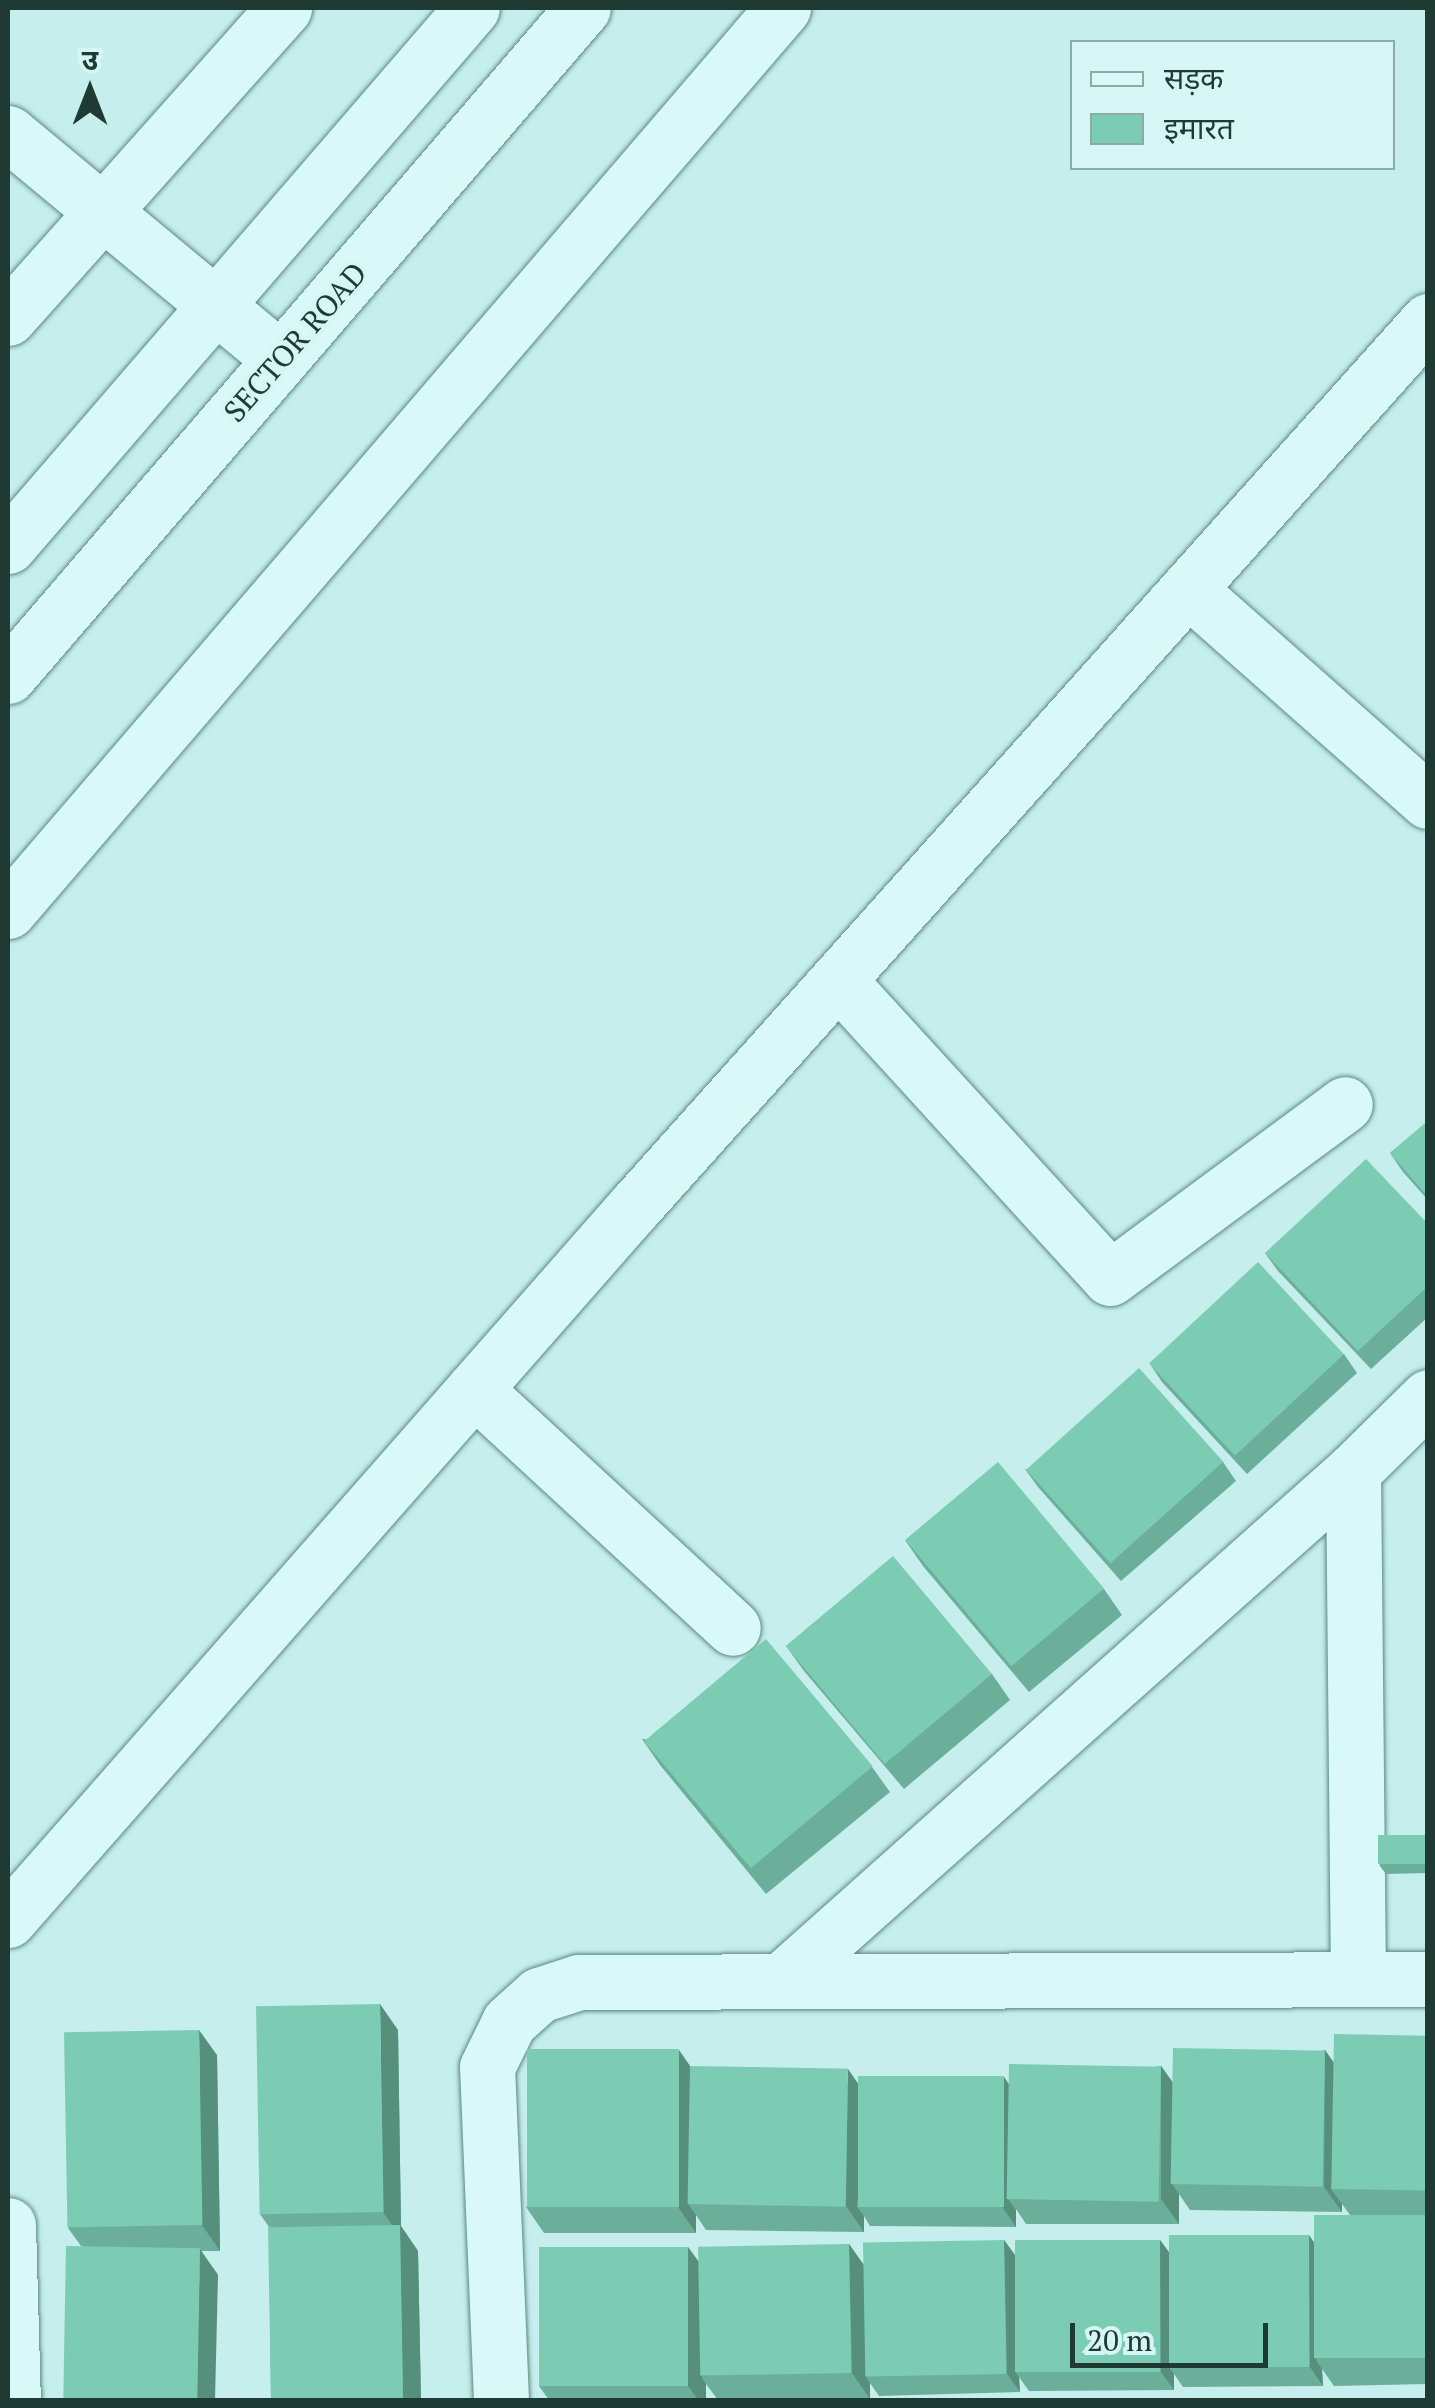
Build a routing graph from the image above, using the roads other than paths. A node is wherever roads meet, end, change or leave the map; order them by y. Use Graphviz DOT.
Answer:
graph roads {
  1 [pos="284,8"];
  2 [pos="472,8"];
  3 [pos="584,8"];
  4 [pos="784,8"];
  5 [pos="8,133"];
  6 [pos="103,214"];
  7 [pos="216,304"];
  8 [pos="8,318"];
  9 [pos="1428,321"];
  10 [pos="280,359"];
  11 [pos="8,546"];
  12 [pos="1188,589"];
  13 [pos="8,676"];
  14 [pos="1428,801"];
  15 [pos="8,911"];
  16 [pos="838,980"];
  17 [pos="1345,1104"];
  18 [pos="474,1389"];
  19 [pos="1428,1397"];
  20 [pos="1353,1471"];
  21 [pos="734,1628"];
  22 [pos="8,1920"];
  23 [pos="782,1979"];
  24 [pos="1358,1979"];
  25 [pos="1428,1979"];
  26 [pos="8,2225"];
  27 [pos="14,2400"];
  28 [pos="501,2400"];
  1 -- 6 [label="street"];
  2 -- 7 [label="street"];
  3 -- 10 [label="street, SECTOR ROAD"];
  4 -- 15 [label="street"];
  5 -- 6 [label="street"];
  6 -- 7 [label="street"];
  6 -- 8 [label="street"];
  7 -- 10 [label="street"];
  7 -- 11 [label="street"];
  9 -- 12 [label="street"];
  10 -- 13 [label="street, SECTOR ROAD"];
  12 -- 14 [label="street"];
  12 -- 16 [label="street"];
  16 -- 17 [label="street"];
  16 -- 18 [label="street"];
  18 -- 21 [label="street"];
  18 -- 22 [label="street"];
  19 -- 20 [label="street"];
  20 -- 23 [label="street"];
  20 -- 24 [label="street"];
  23 -- 24 [label="street"];
  23 -- 28 [label="street"];
  24 -- 25 [label="street"];
  26 -- 27 [label="street"];
}
